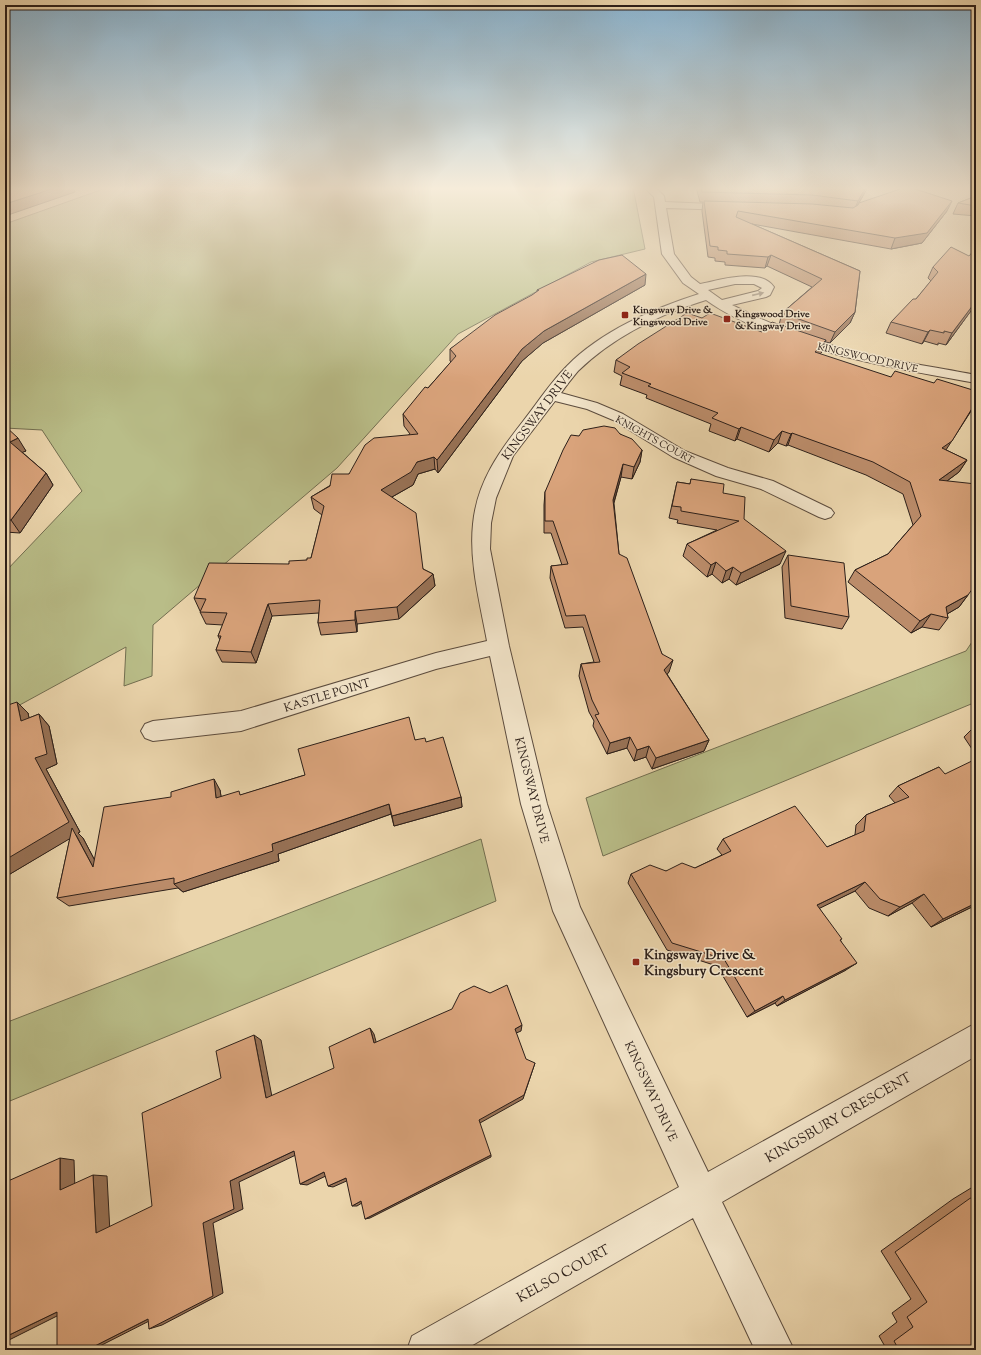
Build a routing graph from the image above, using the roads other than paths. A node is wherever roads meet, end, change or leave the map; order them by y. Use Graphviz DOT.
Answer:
graph roads {
  1 [pos="668,250"];
  2 [pos="709,296"];
  3 [pos="976,379"];
  4 [pos="551,395"];
  5 [pos="825,513"];
  6 [pos="498,646"];
  7 [pos="154,731"];
  8 [pos="976,1039"];
  9 [pos="701,1196"];
  10 [pos="426,1350"];
  11 [pos="775,1350"];
  1 -- 2 [label="street, KINGSWOOD DRIVE"];
  2 -- 3 [label="street, KINGSWOOD DRIVE"];
  2 -- 4 [label="street, KINGSWAY DRIVE"];
  4 -- 5 [label="street, KNIGHTS COURT"];
  4 -- 6 [label="street, KINGSWAY DRIVE"];
  6 -- 7 [label="street, KASTLE POINT"];
  6 -- 9 [label="street, KINGSWAY DRIVE"];
  8 -- 9 [label="street, KINGSBURY CRESCENT"];
  9 -- 10 [label="street, KELSO COURT"];
  9 -- 11 [label="street, KINGSWAY DRIVE"];
}
